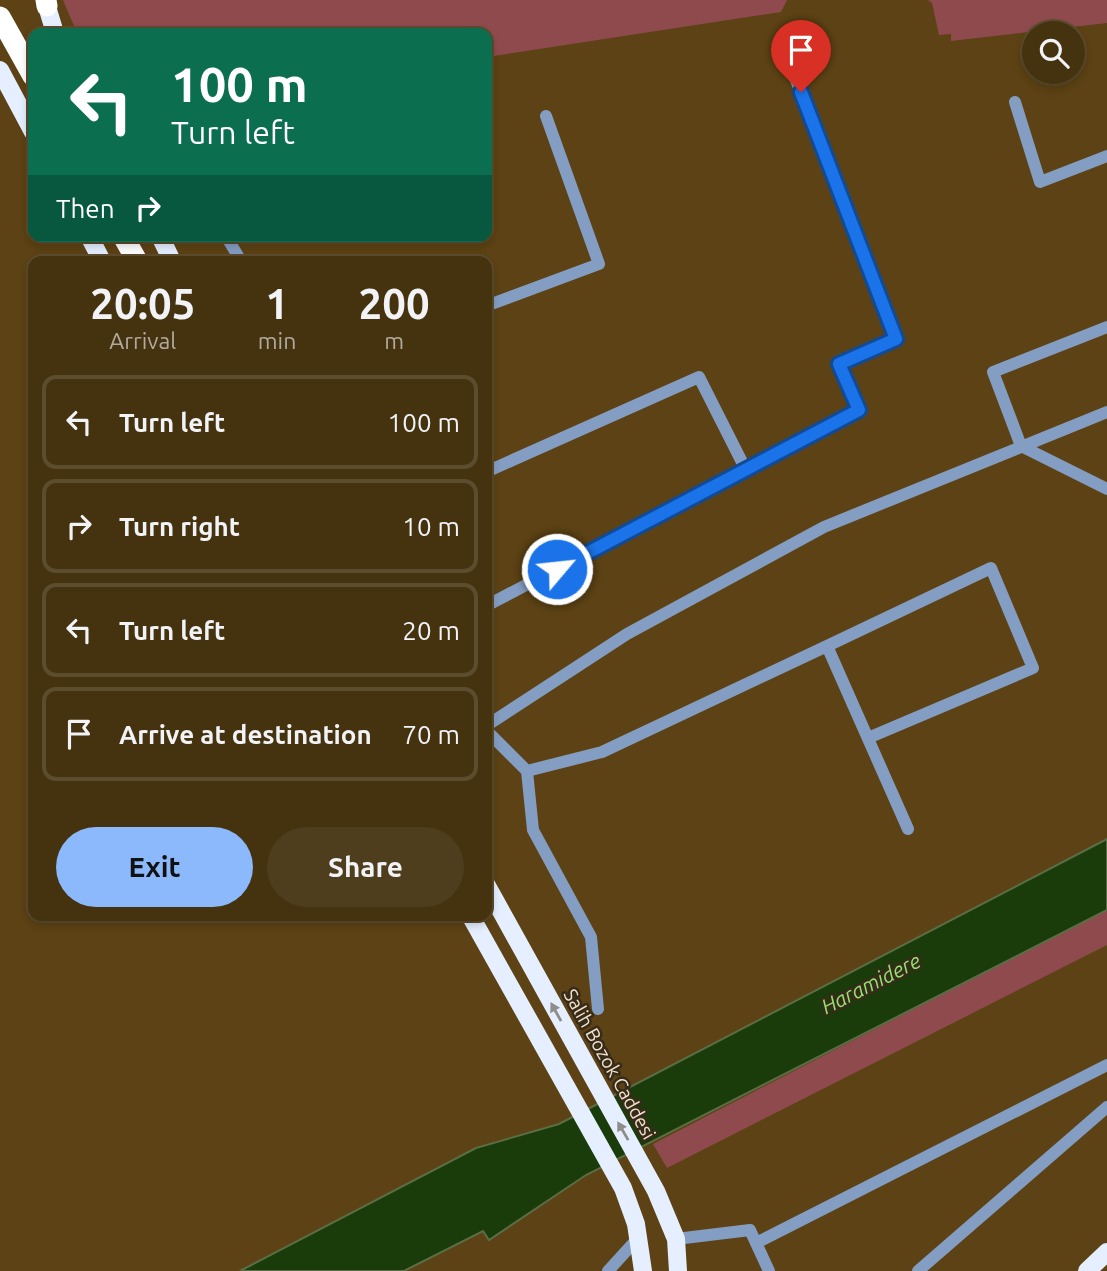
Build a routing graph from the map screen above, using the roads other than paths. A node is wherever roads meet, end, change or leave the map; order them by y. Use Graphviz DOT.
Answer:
graph roads {
  1 [pos="46,2"];
  2 [pos="0,17"];
  3 [pos="54,28"];
  4 [pos="28,67"];
  5 [pos="791,68"];
  6 [pos="0,70"];
  7 [pos="1015,102"];
  8 [pos="545,117"];
  9 [pos="28,123"];
  10 [pos="1107,156"];
  11 [pos="492,304"];
  12 [pos="1107,327"];
  13 [pos="1107,412"];
  14 [pos="1021,446"];
  15 [pos="492,469"];
  16 [pos="746,470"];
  17 [pos="1107,489"];
  18 [pos="492,603"];
  19 [pos="827,646"];
  20 [pos="492,724"];
  21 [pos="492,734"];
  22 [pos="868,738"];
  23 [pos="527,771"];
  24 [pos="908,830"];
  25 [pos="492,895"];
  26 [pos="473,921"];
  27 [pos="598,1009"];
  28 [pos="1107,1065"];
  29 [pos="1107,1107"];
  30 [pos="639,1237"];
  31 [pos="676,1239"];
  32 [pos="756,1243"];
  33 [pos="1107,1252"];
  34 [pos="608,1271"];
  35 [pos="643,1271"];
  36 [pos="678,1271"];
  37 [pos="769,1271"];
  38 [pos="918,1271"];
  39 [pos="1087,1271"];
  1 -- 3 [label="main road"];
  2 -- 4 [label="highway"];
  5 -- 16 [label="lane"];
  6 -- 9 [label="main road"];
  7 -- 10 [label="lane"];
  8 -- 11 [label="lane"];
  12 -- 14 [label="lane"];
  13 -- 14 [label="lane"];
  14 -- 17 [label="lane"];
  14 -- 20 [label="lane"];
  15 -- 16 [label="lane"];
  16 -- 18 [label="lane"];
  19 -- 22 [label="lane"];
  19 -- 22 [label="lane"];
  19 -- 23 [label="lane"];
  21 -- 23 [label="lane"];
  22 -- 24 [label="lane"];
  23 -- 27 [label="lane"];
  31 -- 25 [label="main road, Salih Bozok Caddesi, one-way"];
  26 -- 30 [label="main road"];
  28 -- 32 [label="lane"];
  29 -- 38 [label="lane"];
  30 -- 34 [label="lane"];
  30 -- 35 [label="main road"];
  31 -- 32 [label="lane"];
  31 -- 36 [label="main road, Salih Bozok Caddesi"];
  32 -- 37 [label="lane"];
  33 -- 39 [label="main road"];
}
